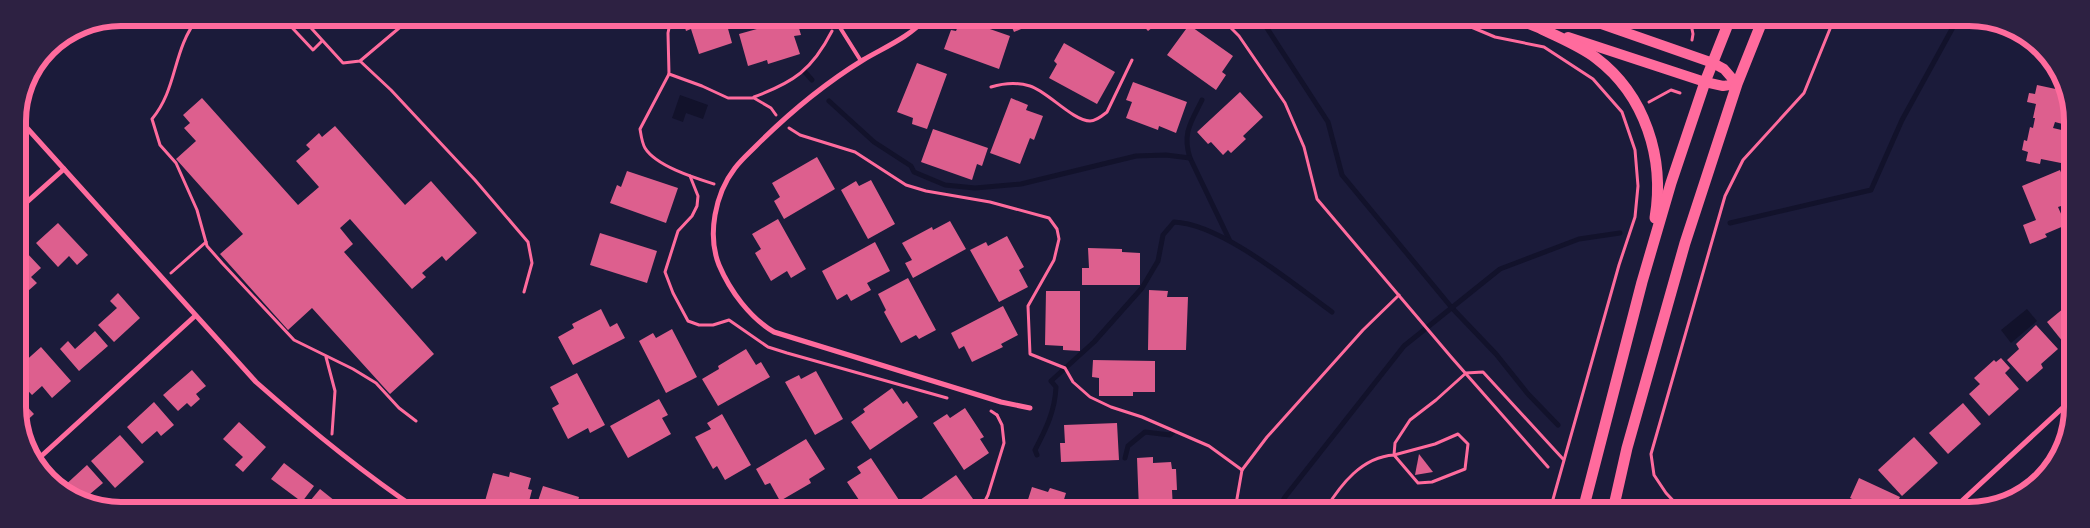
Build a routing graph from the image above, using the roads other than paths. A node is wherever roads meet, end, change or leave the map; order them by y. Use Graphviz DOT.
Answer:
graph roads {
  1 [pos="839,26"];
  2 [pos="917,26"];
  3 [pos="1534,26"];
  4 [pos="1607,26"];
  5 [pos="1727,26"];
  6 [pos="1760,26"];
  7 [pos="1542,29"];
  8 [pos="861,61"];
  9 [pos="1713,63"];
  10 [pos="1705,82"];
  11 [pos="1737,84"];
  12 [pos="26,127"];
  13 [pos="64,169"];
  14 [pos="26,203"];
  15 [pos="1642,282"];
  16 [pos="195,316"];
  17 [pos="2064,407"];
  18 [pos="1030,408"];
  19 [pos="41,457"];
  20 [pos="407,502"];
  21 [pos="1585,502"];
  22 [pos="1615,502"];
  23 [pos="1961,502"];
  1 -- 8 [label="lane"];
  2 -- 8 [label="street"];
  3 -- 7 [label="main road"];
  4 -- 9 [label="main road"];
  5 -- 9 [label="highway"];
  6 -- 11 [label="highway"];
  7 -- 10 [label="main road"];
  7 -- 15 [label="highway"];
  8 -- 18 [label="street"];
  9 -- 10 [label="highway"];
  9 -- 11 [label="main road"];
  10 -- 11 [label="main road"];
  10 -- 15 [label="highway"];
  11 -- 22 [label="highway"];
  12 -- 13 [label="street"];
  13 -- 14 [label="street"];
  13 -- 16 [label="street"];
  15 -- 21 [label="highway"];
  16 -- 19 [label="street"];
  16 -- 20 [label="street"];
  17 -- 23 [label="street"];
}
